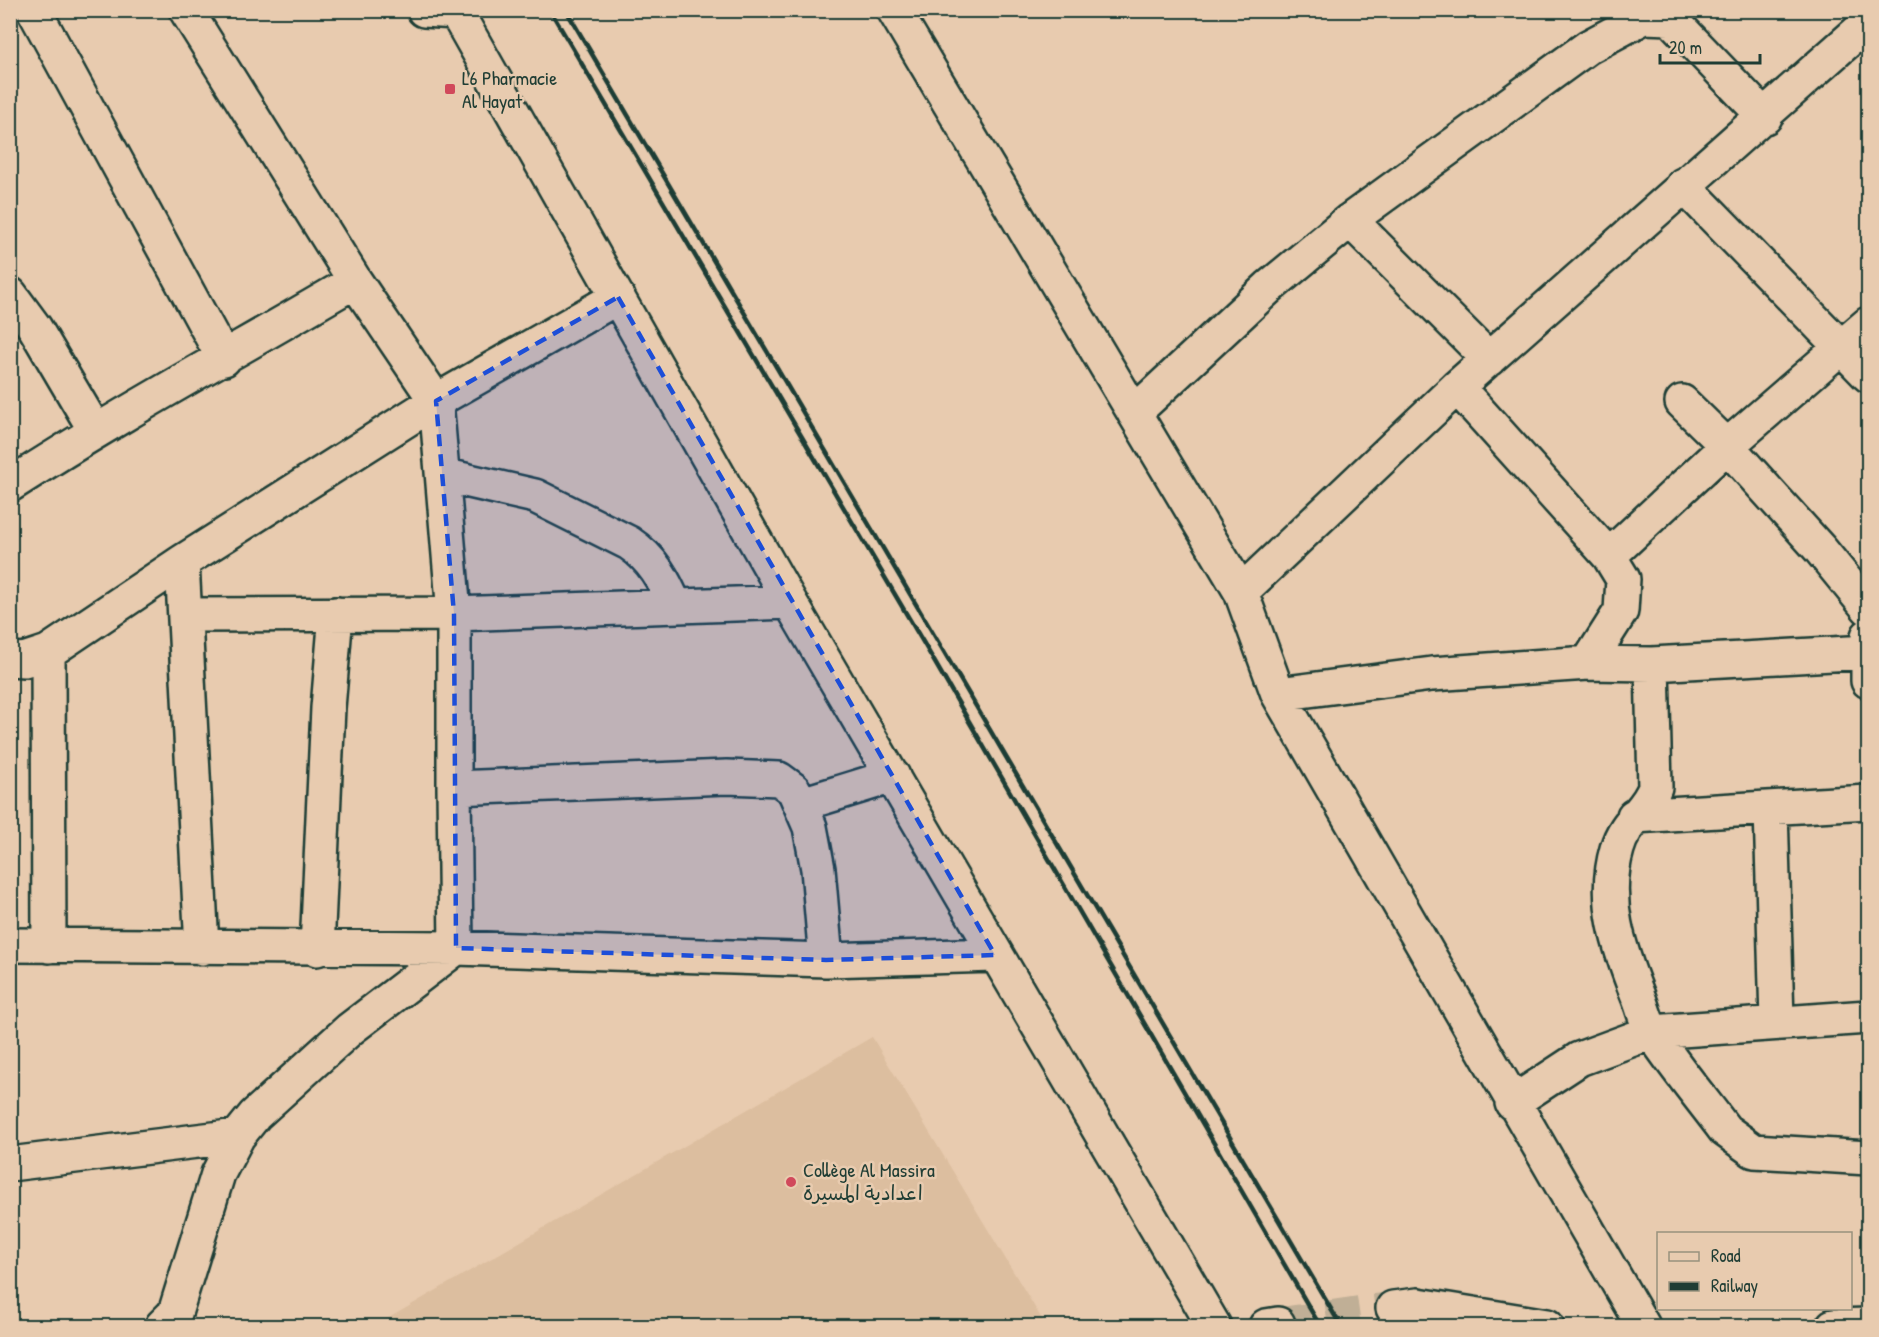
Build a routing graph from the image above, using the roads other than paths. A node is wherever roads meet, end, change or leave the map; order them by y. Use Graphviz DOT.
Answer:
graph roads {
  1 [pos="34,10"];
  2 [pos="186,10"];
  3 [pos="424,10"];
  4 [pos="894,10"];
  5 [pos="456,11"];
  6 [pos="1869,23"];
  7 [pos="1765,117"];
  8 [pos="1683,185"];
  9 [pos="1350,220"];
  10 [pos="355,281"];
  11 [pos="10,294"];
  12 [pos="618,297"];
  13 [pos="1869,324"];
  14 [pos="1842,346"];
  15 [pos="224,359"];
  16 [pos="1489,359"];
  17 [pos="1869,375"];
  18 [pos="1456,387"];
  19 [pos="436,401"];
  20 [pos="1682,402"];
  21 [pos="1134,413"];
  22 [pos="95,430"];
  23 [pos="1727,446"];
  24 [pos="443,475"];
  25 [pos="10,485"];
  26 [pos="1610,556"];
  27 [pos="182,562"];
  28 [pos="1241,592"];
  29 [pos="790,602"];
  30 [pos="675,606"];
  31 [pos="1869,608"];
  32 [pos="336,614"];
  33 [pos="454,614"];
  34 [pos="185,615"];
  35 [pos="48,652"];
  36 [pos="1868,655"];
  37 [pos="10,659"];
  38 [pos="1588,663"];
  39 [pos="1652,664"];
  40 [pos="1278,694"];
  41 [pos="893,776"];
  42 [pos="454,788"];
  43 [pos="1869,802"];
  44 [pos="802,804"];
  45 [pos="1771,809"];
  46 [pos="1634,816"];
  47 [pos="10,945"];
  48 [pos="49,946"];
  49 [pos="202,948"];
  50 [pos="456,948"];
  51 [pos="317,949"];
  52 [pos="995,955"];
  53 [pos="826,960"];
  54 [pos="1869,1017"];
  55 [pos="1777,1021"];
  56 [pos="1652,1032"];
  57 [pos="1512,1102"];
  58 [pos="238,1136"];
  59 [pos="1869,1158"];
  60 [pos="10,1164"];
  61 [pos="1414,1313"];
  62 [pos="1869,1325"];
  63 [pos="162,1326"];
  64 [pos="1214,1326"];
  65 [pos="1547,1326"];
  66 [pos="1643,1326"];
  67 [pos="1833,1326"];
  1 -- 15 [label="street"];
  2 -- 10 [label="street"];
  3 -- 5 [label="street"];
  4 -- 21 [label="street"];
  5 -- 12 [label="street"];
  6 -- 7 [label="street"];
  7 -- 8 [label="street"];
  7 -- 9 [label="street"];
  8 -- 14 [label="street"];
  8 -- 16 [label="street"];
  9 -- 16 [label="street"];
  9 -- 21 [label="street"];
  10 -- 15 [label="street"];
  10 -- 19 [label="street"];
  11 -- 22 [label="street"];
  12 -- 19 [label="street"];
  12 -- 29 [label="street"];
  13 -- 14 [label="street"];
  14 -- 17 [label="street"];
  14 -- 23 [label="street"];
  15 -- 22 [label="street"];
  16 -- 18 [label="street"];
  18 -- 26 [label="street"];
  18 -- 28 [label="street"];
  19 -- 24 [label="street"];
  19 -- 27 [label="street"];
  20 -- 23 [label="street"];
  21 -- 28 [label="street"];
  22 -- 25 [label="street"];
  23 -- 26 [label="street"];
  23 -- 31 [label="street"];
  24 -- 30 [label="street"];
  24 -- 33 [label="street"];
  26 -- 38 [label="street"];
  27 -- 34 [label="street"];
  27 -- 35 [label="street"];
  28 -- 40 [label="street"];
  29 -- 30 [label="street"];
  29 -- 41 [label="street"];
  30 -- 33 [label="street"];
  32 -- 33 [label="street"];
  32 -- 34 [label="street"];
  32 -- 51 [label="street"];
  33 -- 42 [label="street"];
  34 -- 49 [label="street"];
  35 -- 37 [label="street"];
  35 -- 48 [label="street"];
  36 -- 39 [label="street"];
  38 -- 39 [label="street"];
  38 -- 40 [label="street"];
  39 -- 46 [label="street"];
  40 -- 57 [label="street"];
  41 -- 44 [label="street"];
  41 -- 52 [label="street"];
  42 -- 44 [label="street"];
  42 -- 50 [label="street"];
  43 -- 45 [label="street"];
  44 -- 53 [label="street"];
  45 -- 46 [label="street"];
  45 -- 55 [label="street"];
  46 -- 56 [label="street"];
  47 -- 48 [label="street"];
  48 -- 49 [label="street"];
  49 -- 51 [label="street"];
  50 -- 51 [label="street"];
  50 -- 53 [label="street"];
  50 -- 58 [label="street"];
  52 -- 53 [label="street"];
  52 -- 64 [label="street"];
  54 -- 55 [label="street"];
  55 -- 56 [label="street"];
  56 -- 57 [label="street"];
  56 -- 59 [label="street"];
  57 -- 66 [label="street"];
  58 -- 60 [label="street"];
  58 -- 63 [label="street"];
  61 -- 65 [label="street"];
  62 -- 67 [label="street"];
}
